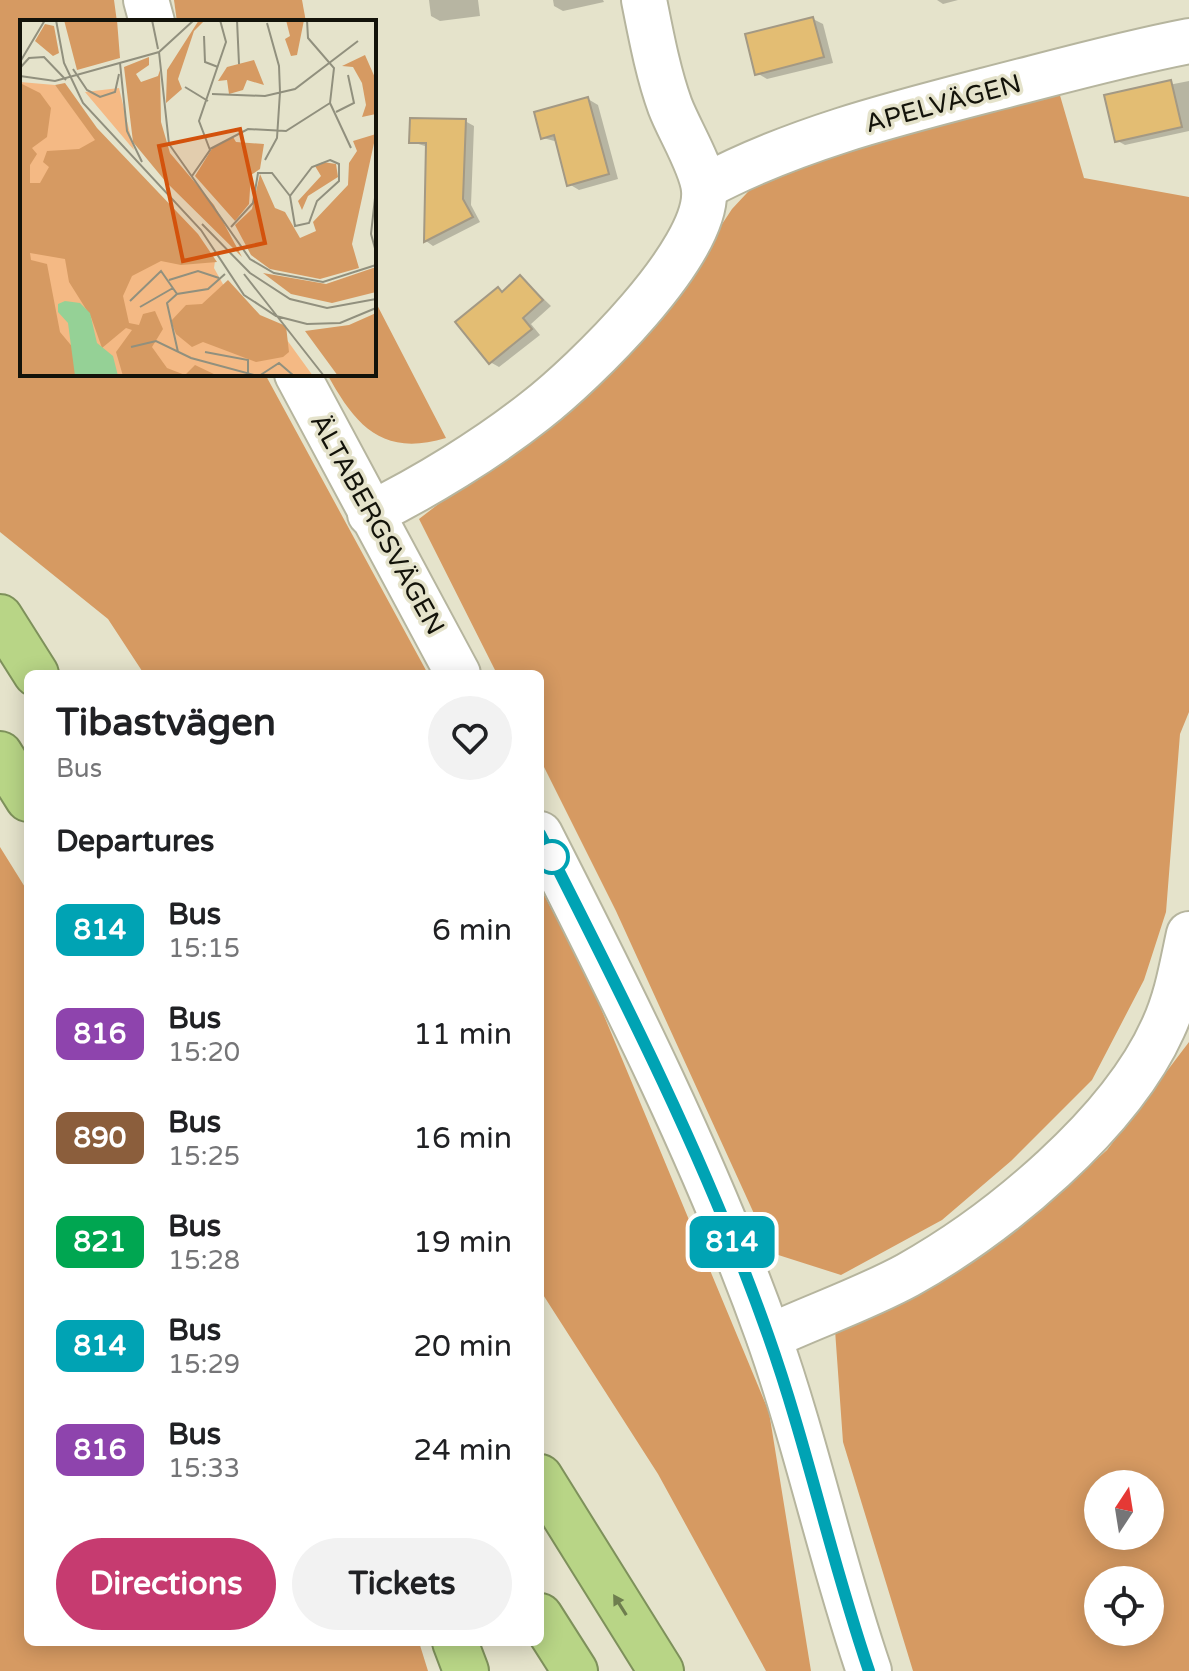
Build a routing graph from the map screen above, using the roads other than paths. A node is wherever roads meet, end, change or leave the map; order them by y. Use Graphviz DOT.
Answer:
graph roads {
  1 [pos="146,0"];
  2 [pos="644,0"];
  3 [pos="151,20"];
  4 [pos="1189,41"];
  5 [pos="704,187"];
  6 [pos="298,376"];
  7 [pos="370,514"];
  8 [pos="0,617"];
  9 [pos="33,670"];
  10 [pos="456,670"];
  11 [pos="0,754"];
  12 [pos="24,793"];
  13 [pos="544,842"];
  14 [pos="1189,934"];
  15 [pos="769,1337"];
  16 [pos="544,1483"];
  17 [pos="544,1622"];
  18 [pos="457,1646"];
  19 [pos="466,1671"];
  20 [pos="575,1671"];
  21 [pos="661,1671"];
  22 [pos="869,1671"];
  1 -- 3 [label="street"];
  2 -- 5 [label="street"];
  4 -- 5 [label="street, APELVÄGEN"];
  5 -- 7 [label="street"];
  6 -- 7 [label="street, ÄLTABERGSVÄGEN"];
  7 -- 10 [label="street, ÄLTABERGSVÄGEN"];
  8 -- 9 [label="highway"];
  11 -- 12 [label="highway"];
  13 -- 15 [label="street"];
  14 -- 15 [label="street"];
  15 -- 22 [label="street"];
  21 -- 16 [label="highway, one-way"];
  17 -- 20 [label="highway"];
  18 -- 19 [label="highway"];
}
